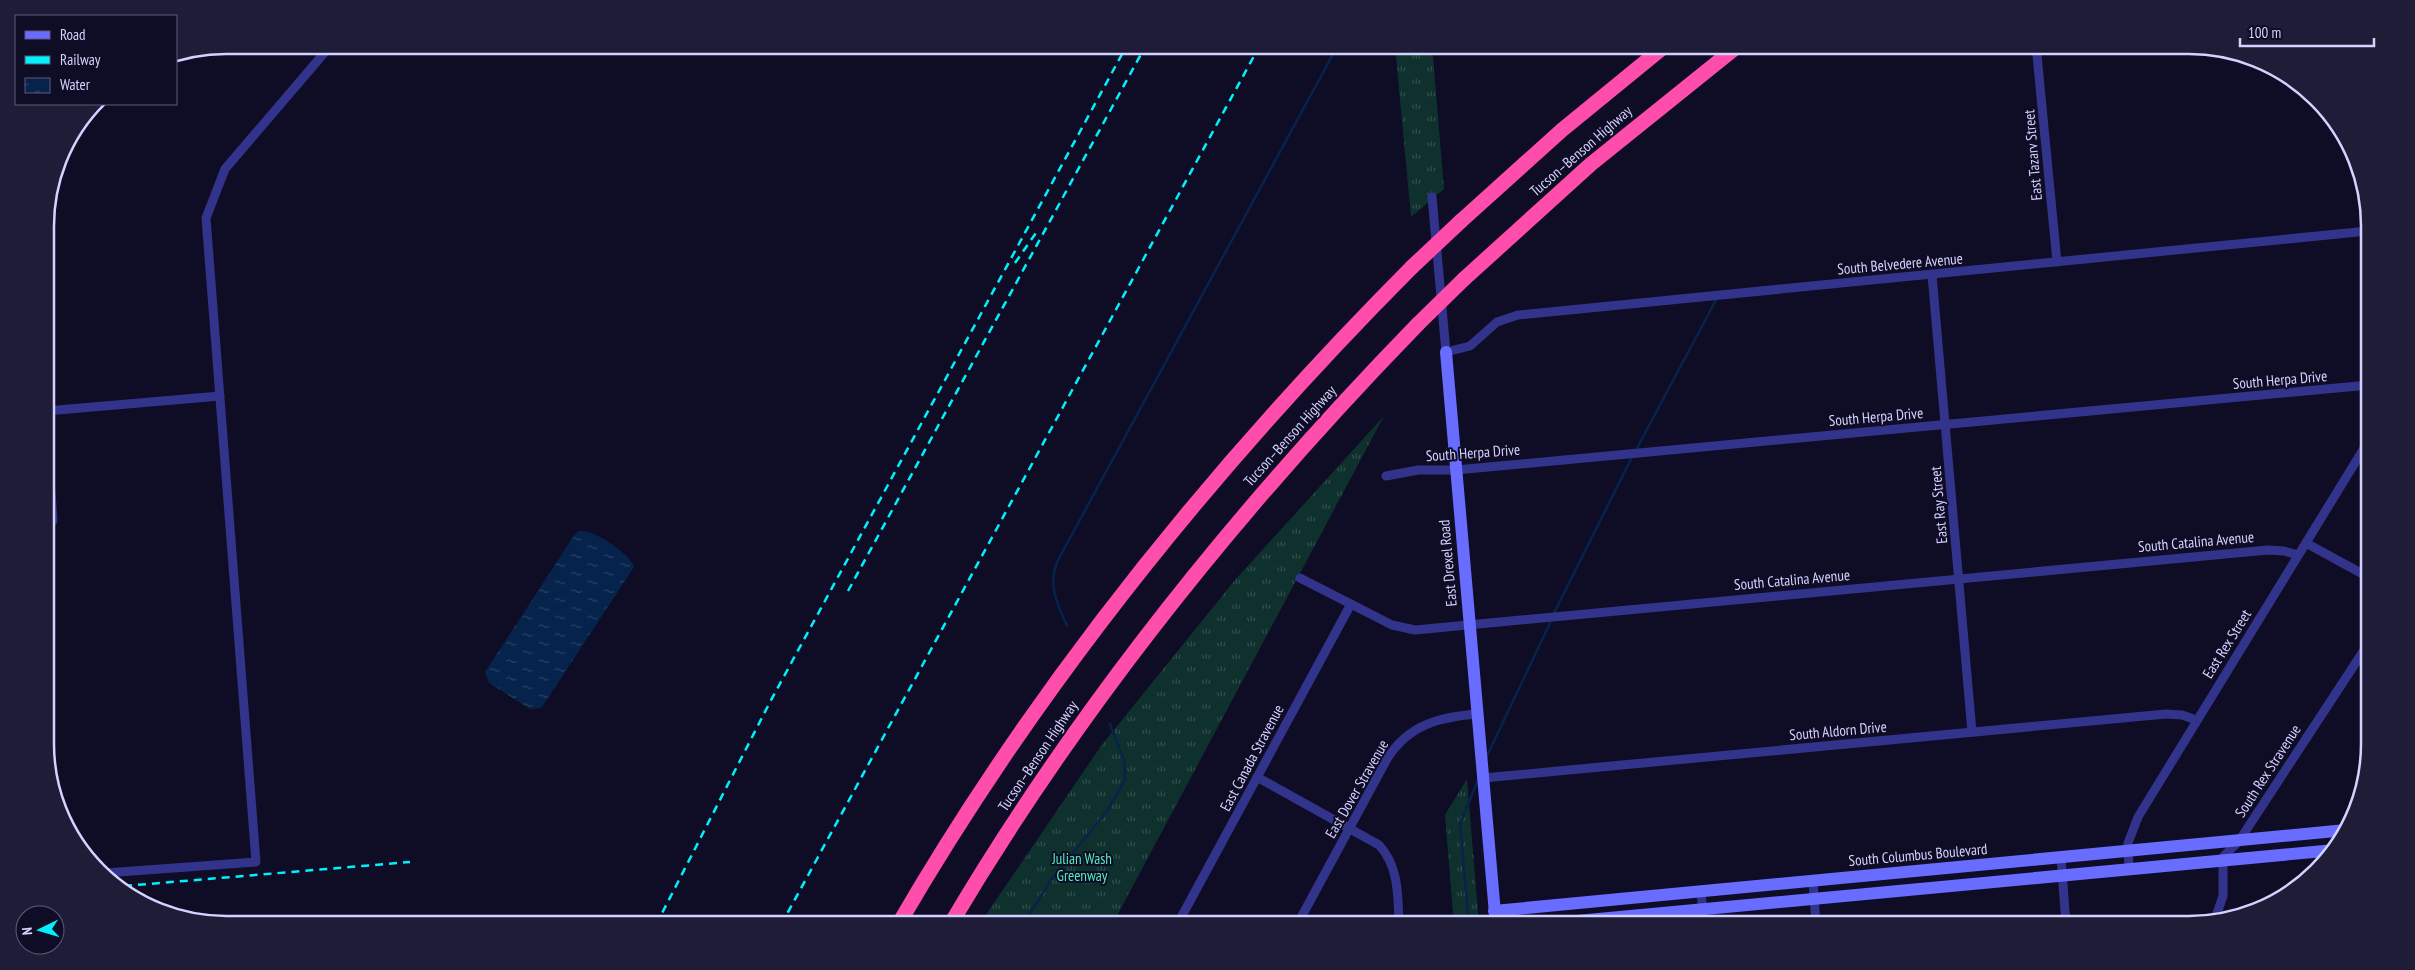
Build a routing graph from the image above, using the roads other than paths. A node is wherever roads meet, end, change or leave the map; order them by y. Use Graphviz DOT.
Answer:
graph roads {
  1 [pos="323,54"];
  2 [pos="1655,54"];
  3 [pos="1728,54"];
  4 [pos="2037,54"];
  5 [pos="1432,197"];
  6 [pos="2361,232"];
  7 [pos="2057,262"];
  8 [pos="1932,275"];
  9 [pos="1446,352"];
  10 [pos="2361,386"];
  11 [pos="220,396"];
  12 [pos="54,410"];
  13 [pos="1945,424"];
  14 [pos="2361,453"];
  15 [pos="1456,470"];
  16 [pos="1386,476"];
  17 [pos="2306,543"];
  18 [pos="2298,555"];
  19 [pos="2361,573"];
  20 [pos="1300,578"];
  21 [pos="1959,578"];
  22 [pos="1352,604"];
  23 [pos="1470,625"];
  24 [pos="2361,655"];
  25 [pos="1477,714"];
  26 [pos="2196,720"];
  27 [pos="1972,732"];
  28 [pos="1257,777"];
  29 [pos="1483,778"];
  30 [pos="1350,827"];
  31 [pos="2337,831"];
  32 [pos="2239,841"];
  33 [pos="2128,851"];
  34 [pos="2324,851"];
  35 [pos="2061,857"];
  36 [pos="2222,861"];
  37 [pos="2129,869"];
  38 [pos="112,872"];
  39 [pos="2063,876"];
  40 [pos="1813,881"];
  41 [pos="1701,892"];
  42 [pos="1814,899"];
  43 [pos="1516,909"];
  44 [pos="1703,909"];
  45 [pos="1494,911"];
  46 [pos="2217,914"];
  47 [pos="904,916"];
  48 [pos="956,916"];
  49 [pos="1182,916"];
  50 [pos="1302,916"];
  51 [pos="1398,916"];
  52 [pos="1495,916"];
  53 [pos="1516,916"];
  54 [pos="1629,916"];
  55 [pos="1703,916"];
  56 [pos="1815,916"];
  57 [pos="2065,916"];
  1 -- 11 [label="street"];
  2 -- 47 [label="highway, Tucson–Benson Highway, bridge"];
  3 -- 48 [label="highway, Tucson–Benson Highway, bridge"];
  4 -- 7 [label="street, East Tazarv Street"];
  5 -- 9 [label="street, East Drexel Road"];
  6 -- 7 [label="street, South Belvedere Avenue"];
  7 -- 8 [label="street, South Belvedere Avenue"];
  8 -- 9 [label="street, South Belvedere Avenue"];
  8 -- 13 [label="street, East Ray Street"];
  9 -- 15 [label="street, East Drexel Road"];
  10 -- 13 [label="street, South Herpa Drive"];
  11 -- 12 [label="street"];
  11 -- 38 [label="street"];
  13 -- 15 [label="street, South Herpa Drive"];
  13 -- 21 [label="street, East Ray Street"];
  14 -- 17 [label="street, East Rex Street"];
  15 -- 16 [label="street, South Herpa Drive"];
  15 -- 23 [label="street, East Drexel Road"];
  17 -- 18 [label="street, East Rex Street"];
  17 -- 19 [label="street"];
  18 -- 21 [label="street, South Catalina Avenue"];
  18 -- 26 [label="street, East Rex Street"];
  20 -- 22 [label="street, South Catalina Avenue"];
  21 -- 23 [label="street, South Catalina Avenue"];
  21 -- 27 [label="street, East Ray Street"];
  22 -- 23 [label="street, South Catalina Avenue"];
  22 -- 28 [label="street, East Canada Stravenue"];
  23 -- 25 [label="street, East Drexel Road"];
  24 -- 32 [label="street, South Rex Stravenue"];
  25 -- 29 [label="street, East Drexel Road"];
  25 -- 30 [label="street, East Dover Stravenue"];
  26 -- 27 [label="street, South Aldorn Drive"];
  26 -- 33 [label="street, East Rex Street"];
  27 -- 29 [label="street, South Aldorn Drive"];
  28 -- 30 [label="street"];
  28 -- 49 [label="street, East Canada Stravenue"];
  29 -- 45 [label="street, East Drexel Road"];
  30 -- 50 [label="street, East Dover Stravenue"];
  30 -- 51 [label="street"];
  31 -- 32 [label="street, South Columbus Boulevard"];
  32 -- 33 [label="street, South Columbus Boulevard"];
  32 -- 36 [label="street, South Rex Stravenue"];
  33 -- 35 [label="street, South Columbus Boulevard"];
  33 -- 37 [label="street, East Rex Street"];
  34 -- 36 [label="street"];
  35 -- 39 [label="street"];
  35 -- 40 [label="street, South Columbus Boulevard"];
  36 -- 37 [label="street"];
  36 -- 46 [label="street"];
  37 -- 39 [label="street"];
  39 -- 42 [label="street"];
  39 -- 57 [label="street"];
  40 -- 41 [label="street, South Columbus Boulevard"];
  40 -- 42 [label="street"];
  41 -- 43 [label="street, South Columbus Boulevard"];
  41 -- 44 [label="street"];
  42 -- 44 [label="street"];
  42 -- 56 [label="street"];
  43 -- 45 [label="street, South Columbus Boulevard"];
  43 -- 53 [label="street"];
  44 -- 54 [label="street"];
  44 -- 55 [label="street"];
  45 -- 52 [label="street, East Drexel Road"];
}
